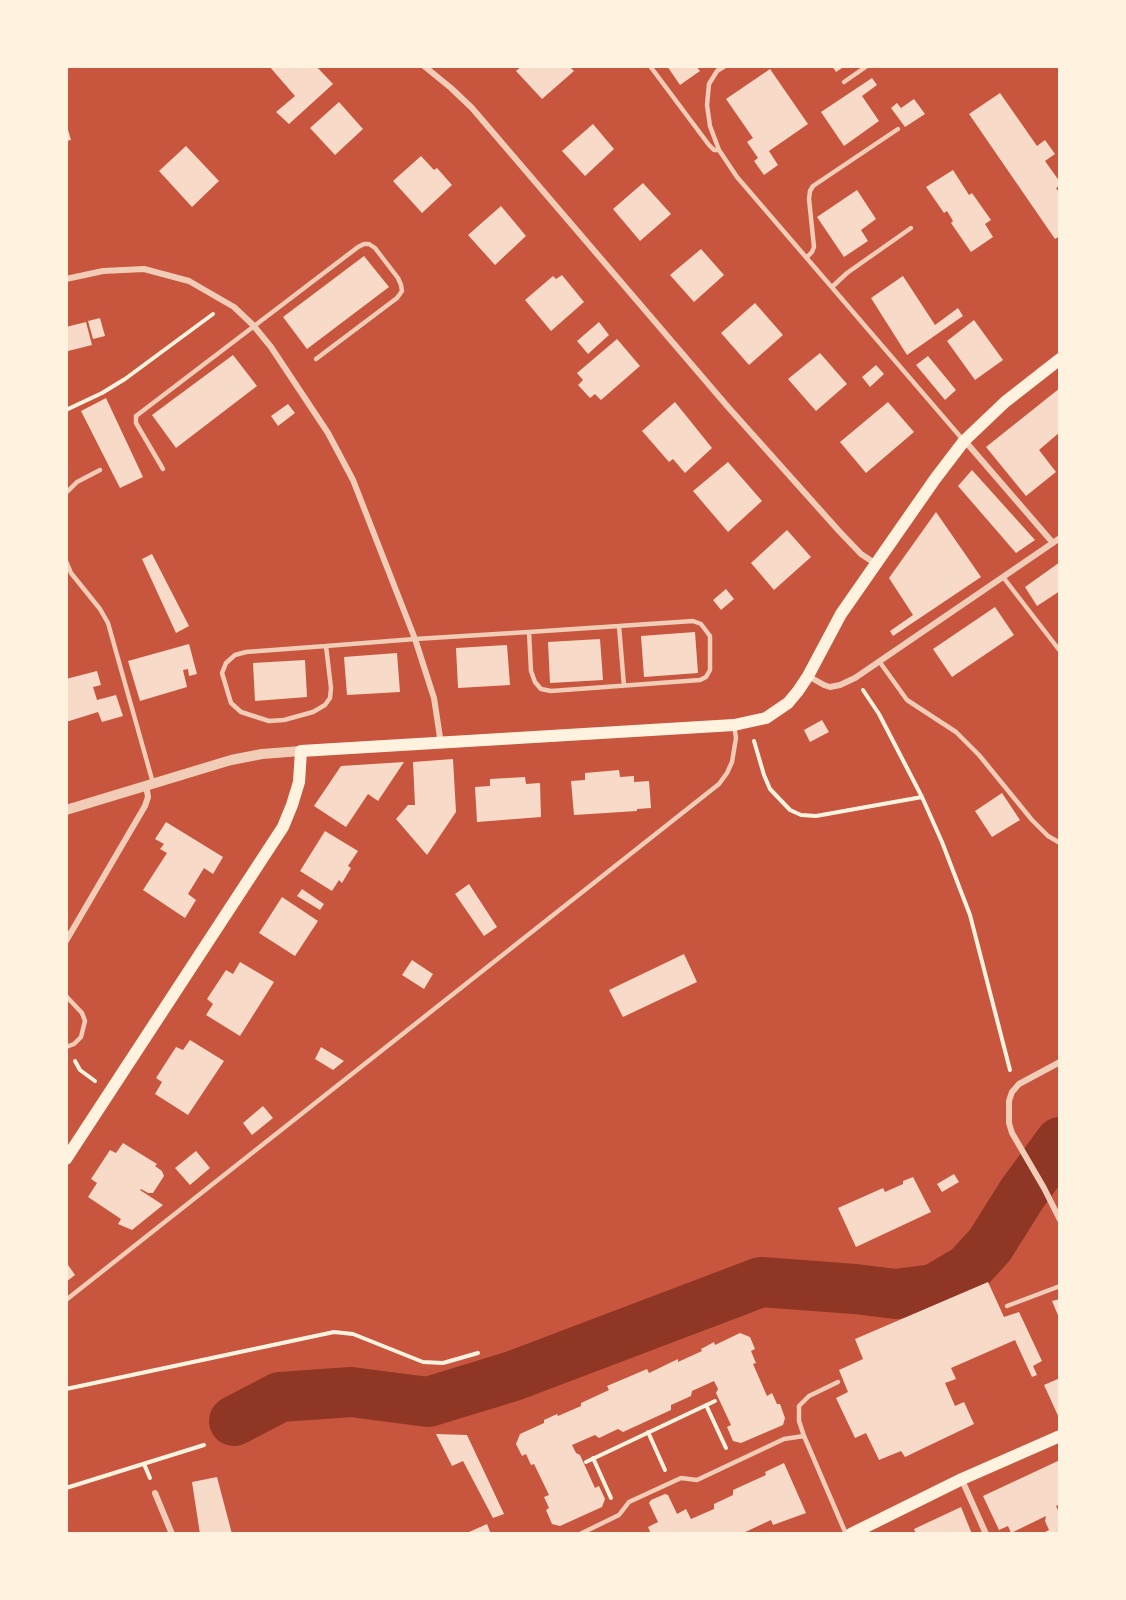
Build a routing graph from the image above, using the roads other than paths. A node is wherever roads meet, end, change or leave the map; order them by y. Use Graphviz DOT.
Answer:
graph roads {
  1 [pos="424,66"];
  2 [pos="650,66"];
  3 [pos="725,66"];
  4 [pos="867,66"];
  5 [pos="844,82"];
  6 [pos="898,129"];
  7 [pos="719,150"];
  8 [pos="911,228"];
  9 [pos="807,257"];
  10 [pos="66,279"];
  11 [pos="832,287"];
  12 [pos="253,326"];
  13 [pos="316,359"];
  14 [pos="1060,359"];
  15 [pos="964,441"];
  16 [pos="163,469"];
  17 [pos="100,470"];
  18 [pos="66,493"];
  19 [pos="1060,538"];
  20 [pos="1053,543"];
  21 [pos="66,561"];
  22 [pos="876,564"];
  23 [pos="1003,577"];
  24 [pos="620,626"];
  25 [pos="529,632"];
  26 [pos="415,639"];
  27 [pos="326,645"];
  28 [pos="1060,651"];
  29 [pos="879,662"];
  30 [pos="808,676"];
  31 [pos="624,686"];
  32 [pos="734,725"];
  33 [pos="441,744"];
  34 [pos="301,752"];
  35 [pos="149,784"];
  36 [pos="66,810"];
  37 [pos="1060,843"];
  38 [pos="66,941"];
  39 [pos="66,996"];
  40 [pos="66,1047"];
  41 [pos="1060,1062"];
  42 [pos="66,1159"];
  43 [pos="1060,1220"];
  44 [pos="1060,1286"];
  45 [pos="66,1300"];
  46 [pos="1007,1306"];
  47 [pos="838,1382"];
  48 [pos="804,1436"];
  49 [pos="1060,1436"];
  50 [pos="962,1479"];
  51 [pos="155,1493"];
  52 [pos="171,1534"];
  53 [pos="580,1534"];
  54 [pos="846,1534"];
  55 [pos="851,1534"];
  56 [pos="986,1534"];
  1 -- 22 [label="street"];
  2 -- 7 [label="lane"];
  3 -- 7 [label="lane"];
  4 -- 5 [label="lane"];
  6 -- 9 [label="lane"];
  7 -- 9 [label="lane"];
  8 -- 11 [label="lane"];
  9 -- 11 [label="lane"];
  10 -- 12 [label="street"];
  11 -- 15 [label="lane"];
  12 -- 13 [label="lane"];
  12 -- 16 [label="lane"];
  12 -- 26 [label="street"];
  14 -- 15 [label="main road"];
  15 -- 20 [label="street"];
  15 -- 22 [label="main road"];
  17 -- 18 [label="lane"];
  19 -- 20 [label="street"];
  20 -- 23 [label="street"];
  21 -- 35 [label="lane"];
  22 -- 30 [label="main road"];
  23 -- 28 [label="lane"];
  23 -- 29 [label="street"];
  24 -- 25 [label="lane"];
  24 -- 31 [label="lane"];
  24 -- 31 [label="lane"];
  25 -- 26 [label="lane"];
  25 -- 31 [label="lane"];
  26 -- 27 [label="lane"];
  26 -- 33 [label="street"];
  27 -- 27 [label="lane"];
  29 -- 30 [label="street"];
  29 -- 37 [label="lane"];
  30 -- 32 [label="main road"];
  32 -- 33 [label="main road"];
  32 -- 45 [label="lane"];
  33 -- 34 [label="main road"];
  34 -- 35 [label="street"];
  34 -- 42 [label="main road"];
  35 -- 36 [label="street"];
  35 -- 38 [label="street"];
  39 -- 40 [label="lane"];
  41 -- 43 [label="street"];
  44 -- 46 [label="lane"];
  47 -- 48 [label="lane"];
  48 -- 53 [label="lane"];
  48 -- 54 [label="lane"];
  49 -- 50 [label="main road"];
  50 -- 55 [label="main road"];
  50 -- 56 [label="street"];
  51 -- 52 [label="street"];
}
